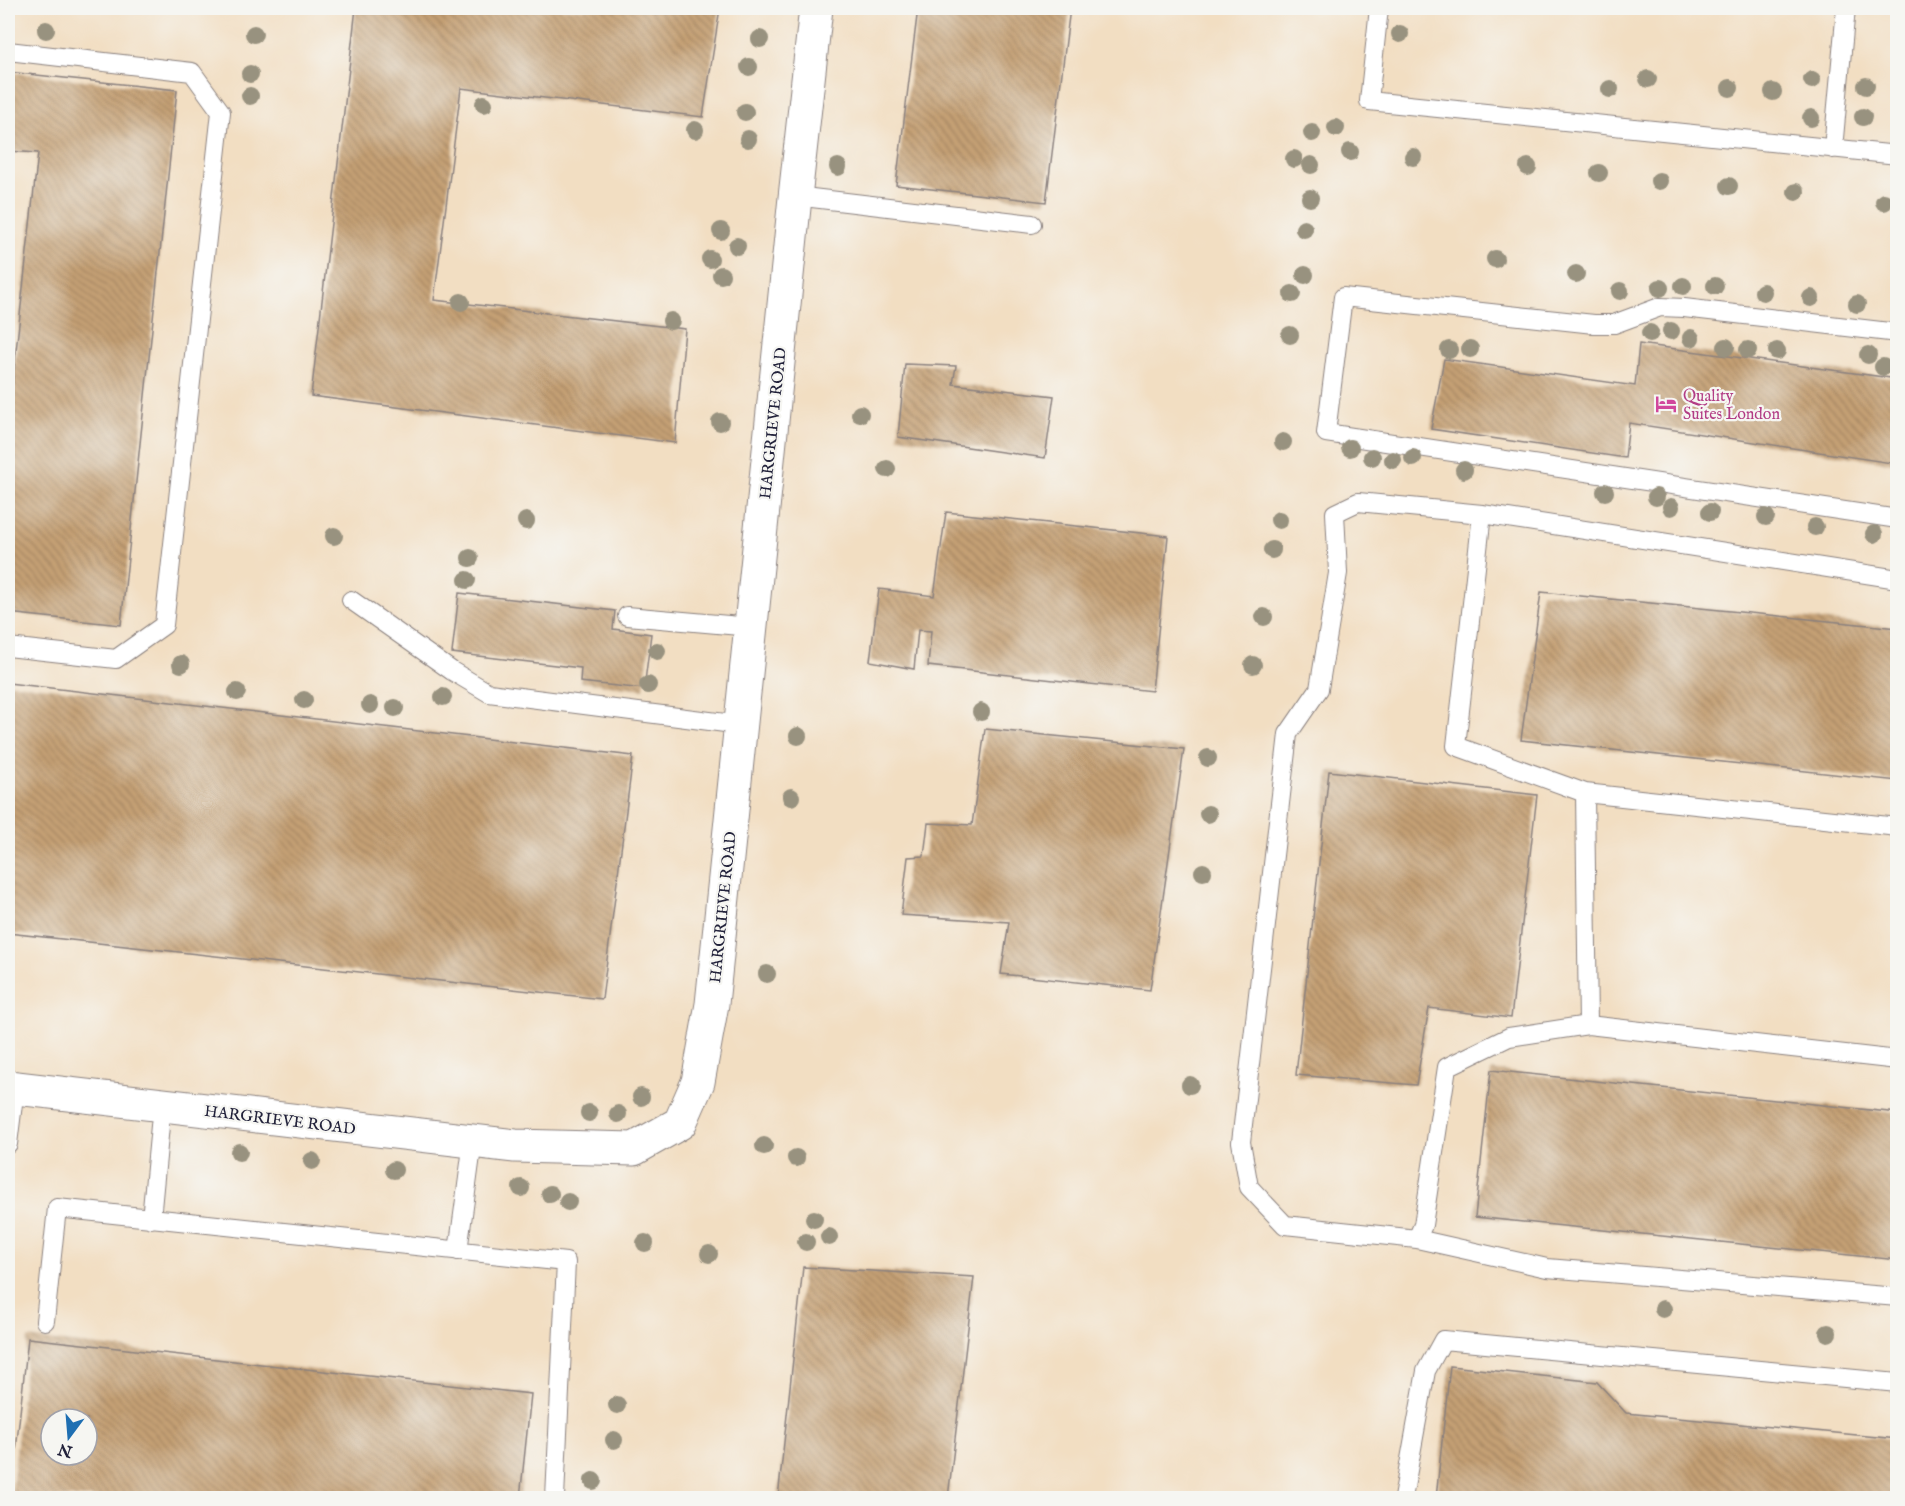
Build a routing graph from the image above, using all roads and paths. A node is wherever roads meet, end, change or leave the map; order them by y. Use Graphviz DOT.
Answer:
graph roads {
  1 [pos="816,8"];
  2 [pos="1379,8"];
  3 [pos="1846,8"];
  4 [pos="8,51"];
  5 [pos="1833,149"];
  6 [pos="1898,155"];
  7 [pos="795,196"];
  8 [pos="1032,224"];
  9 [pos="1898,333"];
  10 [pos="1482,514"];
  11 [pos="1898,519"];
  12 [pos="1898,579"];
  13 [pos="351,600"];
  14 [pos="627,616"];
  15 [pos="751,627"];
  16 [pos="8,647"];
  17 [pos="741,725"];
  18 [pos="1585,793"];
  19 [pos="1898,827"];
  20 [pos="1588,1025"];
  21 [pos="1898,1060"];
  22 [pos="11,1088"];
  23 [pos="162,1105"];
  24 [pos="473,1141"];
  25 [pos="8,1144"];
  26 [pos="151,1219"];
  27 [pos="1417,1239"];
  28 [pos="458,1251"];
  29 [pos="1898,1297"];
  30 [pos="45,1321"];
  31 [pos="1898,1383"];
  32 [pos="555,1498"];
  33 [pos="1403,1498"];
  1 -- 7 [label="street, HARGRIEVE ROAD"];
  2 -- 5 [label="lane"];
  3 -- 5 [label="lane"];
  4 -- 16 [label="lane"];
  5 -- 6 [label="lane"];
  7 -- 8 [label="lane"];
  7 -- 15 [label="street, HARGRIEVE ROAD"];
  9 -- 11 [label="lane"];
  10 -- 12 [label="lane"];
  10 -- 18 [label="lane"];
  10 -- 27 [label="lane"];
  13 -- 17 [label="lane"];
  14 -- 15 [label="lane"];
  15 -- 17 [label="street, HARGRIEVE ROAD"];
  17 -- 24 [label="street, HARGRIEVE ROAD"];
  18 -- 19 [label="lane"];
  18 -- 20 [label="lane"];
  20 -- 21 [label="lane"];
  20 -- 27 [label="lane"];
  22 -- 23 [label="street, HARGRIEVE ROAD"];
  22 -- 25 [label="lane"];
  23 -- 24 [label="street, HARGRIEVE ROAD"];
  23 -- 26 [label="lane"];
  24 -- 28 [label="lane"];
  26 -- 28 [label="lane"];
  26 -- 30 [label="lane"];
  27 -- 29 [label="lane"];
  28 -- 32 [label="lane"];
  31 -- 33 [label="lane"];
}
